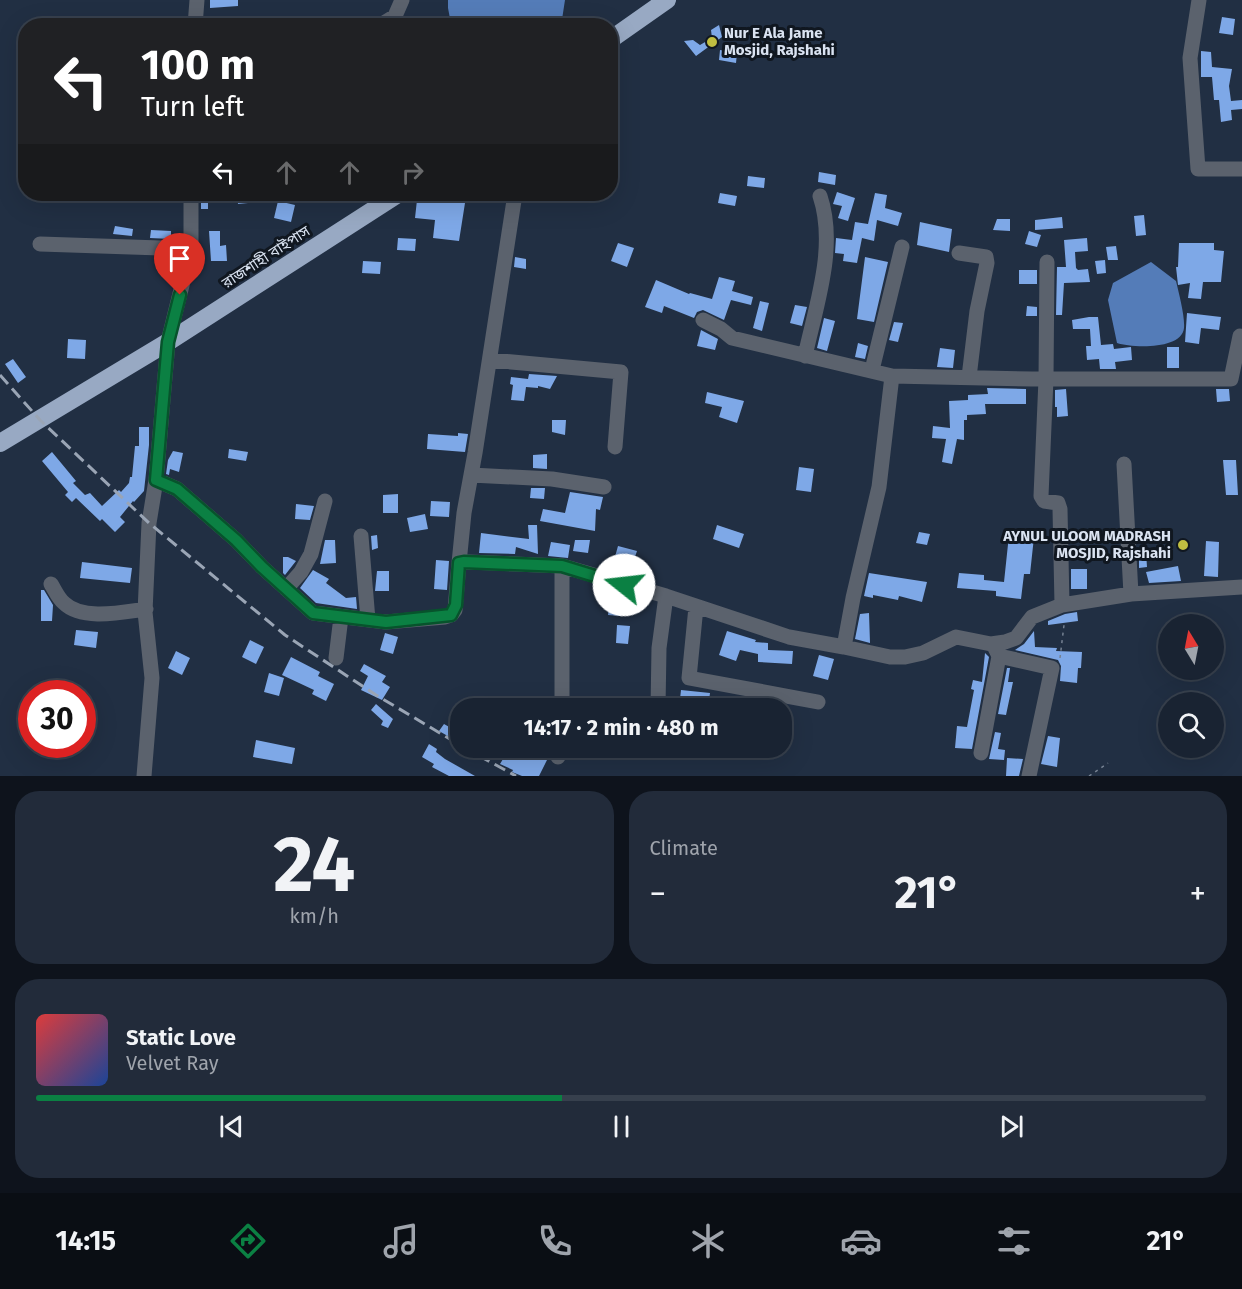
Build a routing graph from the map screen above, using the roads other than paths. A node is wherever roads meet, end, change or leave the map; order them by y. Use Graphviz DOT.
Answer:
graph roads {
  1 [pos="197,0"];
  2 [pos="402,0"];
  3 [pos="668,0"];
  4 [pos="1199,0"];
  5 [pos="196,18"];
  6 [pos="392,18"];
  7 [pos="618,34"];
  8 [pos="1242,169"];
  9 [pos="819,196"];
  10 [pos="191,201"];
  11 [pos="387,201"];
  12 [pos="514,201"];
  13 [pos="40,244"];
  14 [pos="902,247"];
  15 [pos="190,249"];
  16 [pos="959,253"];
  17 [pos="1047,262"];
  18 [pos="703,320"];
  19 [pos="1240,336"];
  20 [pos="168,342"];
  21 [pos="805,356"];
  22 [pos="490,360"];
  23 [pos="872,370"];
  24 [pos="892,376"];
  25 [pos="969,376"];
  26 [pos="1046,379"];
  27 [pos="0,443"];
  28 [pos="615,447"];
  29 [pos="1124,464"];
  30 [pos="471,475"];
  31 [pos="156,480"];
  32 [pos="604,487"];
  33 [pos="325,501"];
  34 [pos="361,536"];
  35 [pos="459,563"];
  36 [pos="562,566"];
  37 [pos="51,584"];
  38 [pos="1242,587"];
  39 [pos="286,589"];
  40 [pos="1131,594"];
  41 [pos="666,596"];
  42 [pos="1062,606"];
  43 [pos="696,607"];
  44 [pos="146,609"];
  45 [pos="341,617"];
  46 [pos="368,620"];
  47 [pos="844,647"];
  48 [pos="996,650"];
  49 [pos="336,658"];
  50 [pos="562,698"];
  51 [pos="658,698"];
  52 [pos="818,702"];
  53 [pos="981,753"];
  54 [pos="144,776"];
  55 [pos="1029,776"];
  1 -- 5 [label="street"];
  2 -- 6 [label="street"];
  3 -- 7 [label="highway"];
  4 -- 8 [label="street"];
  9 -- 21 [label="street"];
  10 -- 15 [label="street"];
  11 -- 20 [label="highway, রাজশাহী বাইপাস"];
  12 -- 22 [label="street"];
  13 -- 15 [label="street"];
  14 -- 23 [label="street"];
  15 -- 20 [label="street"];
  16 -- 25 [label="street"];
  17 -- 26 [label="street"];
  18 -- 21 [label="street"];
  19 -- 26 [label="street"];
  20 -- 27 [label="highway, রাজশাহী বাইপাস"];
  20 -- 31 [label="street"];
  21 -- 23 [label="street"];
  22 -- 28 [label="street"];
  22 -- 30 [label="street"];
  23 -- 24 [label="street"];
  24 -- 25 [label="street"];
  24 -- 47 [label="street"];
  25 -- 26 [label="street"];
  26 -- 42 [label="street"];
  29 -- 40 [label="street"];
  30 -- 32 [label="street"];
  30 -- 35 [label="street"];
  31 -- 39 [label="street"];
  31 -- 44 [label="street"];
  33 -- 39 [label="street"];
  34 -- 46 [label="street"];
  35 -- 36 [label="street"];
  35 -- 46 [label="street"];
  36 -- 41 [label="street"];
  36 -- 50 [label="street"];
  37 -- 44 [label="street"];
  38 -- 40 [label="street"];
  39 -- 45 [label="street"];
  40 -- 42 [label="street"];
  41 -- 43 [label="street"];
  41 -- 51 [label="street"];
  42 -- 48 [label="street"];
  43 -- 47 [label="street"];
  43 -- 52 [label="street"];
  44 -- 54 [label="street"];
  45 -- 46 [label="street"];
  45 -- 49 [label="street"];
  47 -- 48 [label="street"];
  48 -- 53 [label="street"];
  48 -- 55 [label="street"];
}
